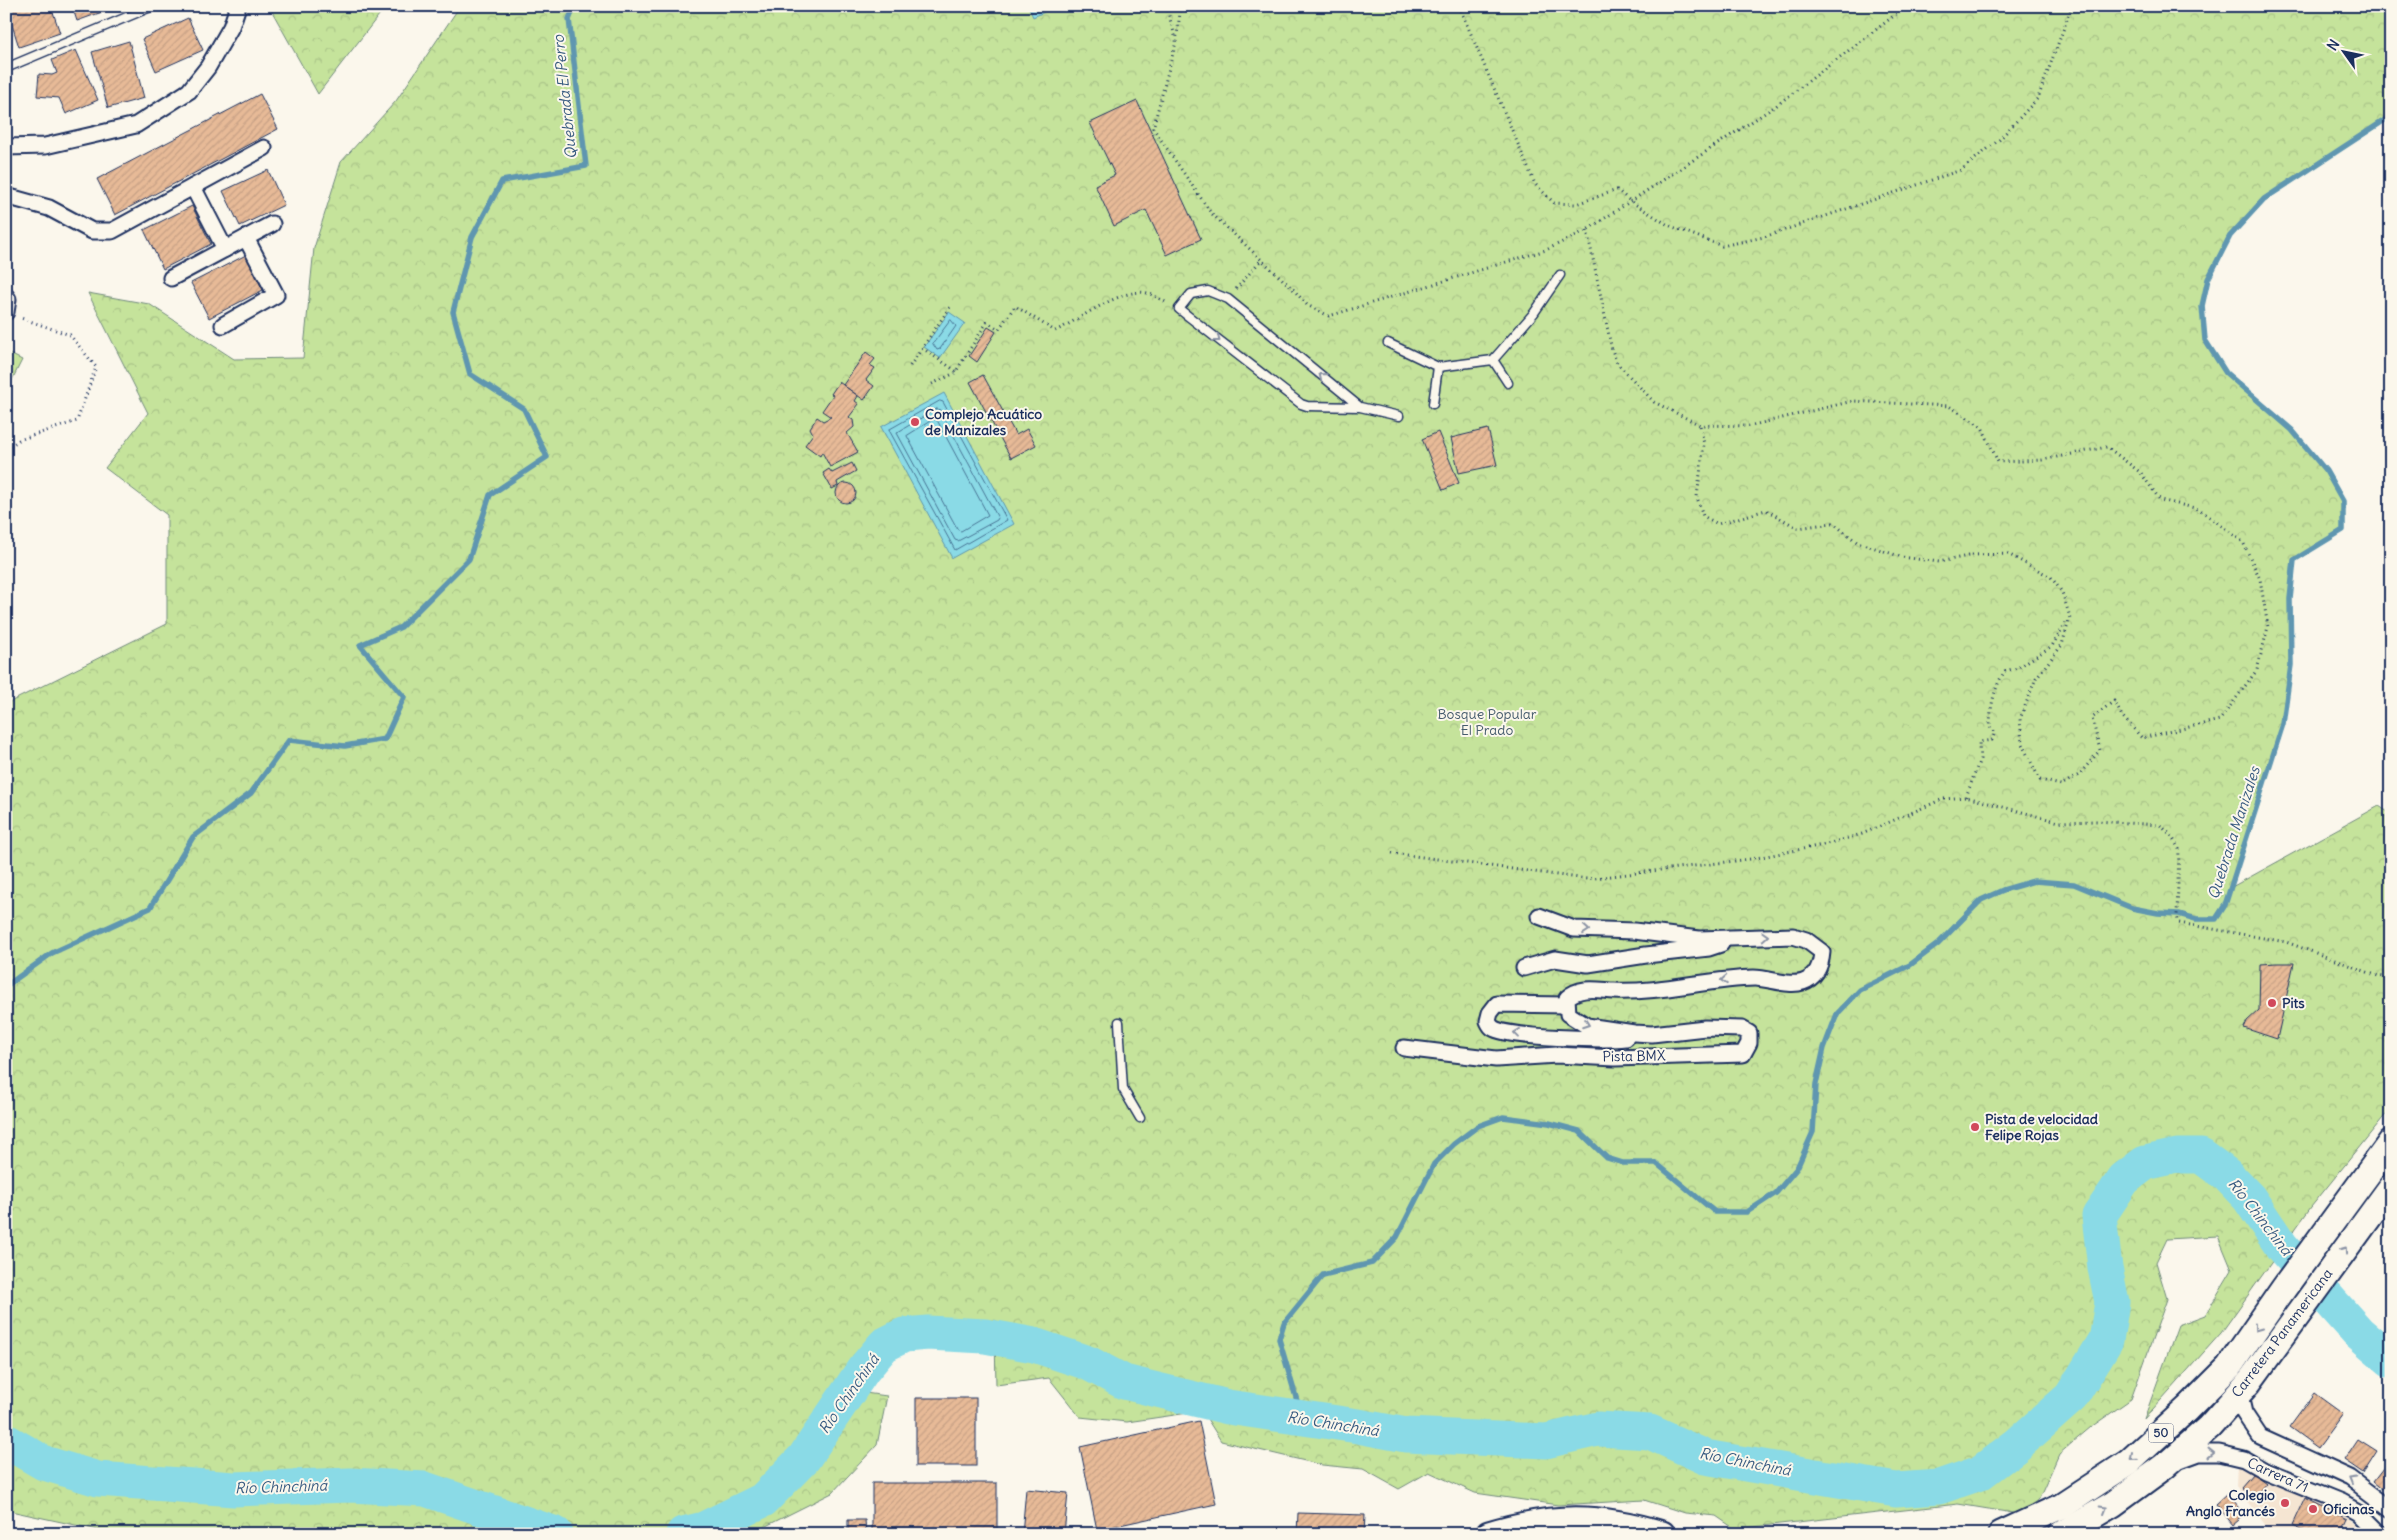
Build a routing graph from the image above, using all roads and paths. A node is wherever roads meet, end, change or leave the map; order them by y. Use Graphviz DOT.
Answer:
graph roads {
  1 [pos="153,6"];
  2 [pos="238,6"];
  3 [pos="1166,6"];
  4 [pos="1181,6"];
  5 [pos="1459,6"];
  6 [pos="1907,6"];
  7 [pos="2072,6"];
  8 [pos="1176,42"];
  9 [pos="6,68"];
  10 [pos="6,147"];
  11 [pos="264,148"];
  12 [pos="193,188"];
  13 [pos="6,196"];
  14 [pos="1630,202"];
  15 [pos="272,224"];
  16 [pos="1587,230"];
  17 [pos="246,238"];
  18 [pos="225,249"];
  19 [pos="1262,259"];
  20 [pos="1560,275"];
  21 [pos="171,278"];
  22 [pos="6,296"];
  23 [pos="1228,299"];
  24 [pos="950,307"];
  25 [pos="1179,309"];
  26 [pos="6,312"];
  27 [pos="223,325"];
  28 [pos="1388,343"];
  29 [pos="922,348"];
  30 [pos="1493,360"];
  31 [pos="910,366"];
  32 [pos="1438,367"];
  33 [pos="956,371"];
  34 [pos="1508,383"];
  35 [pos="932,384"];
  36 [pos="1433,404"];
  37 [pos="1360,407"];
  38 [pos="1399,416"];
  39 [pos="1700,425"];
  40 [pos="6,450"];
  41 [pos="2070,616"];
  42 [pos="1966,797"];
  43 [pos="1392,853"];
  44 [pos="1539,916"];
  45 [pos="1734,938"];
  46 [pos="1524,968"];
  47 [pos="2391,978"];
  48 [pos="1566,1005"];
  49 [pos="1120,1022"];
  50 [pos="1652,1034"];
  51 [pos="1404,1048"];
  52 [pos="1140,1118"];
  53 [pos="2391,1142"];
  54 [pos="2384,1196"];
  55 [pos="2249,1382"];
  56 [pos="2260,1437"];
  57 [pos="2244,1459"];
  58 [pos="2165,1466"];
  59 [pos="2391,1509"];
  60 [pos="1628,1523"];
  61 [pos="2377,1528"];
  62 [pos="1489,1534"];
  63 [pos="1585,1534"];
  64 [pos="1662,1534"];
  65 [pos="2001,1534"];
  66 [pos="2062,1534"];
  67 [pos="2360,1534"];
  1 -- 9 [label="lane"];
  2 -- 10 [label="street"];
  3 -- 8 [label="path"];
  4 -- 8 [label="path"];
  5 -- 14 [label="path"];
  6 -- 14 [label="path"];
  7 -- 14 [label="path"];
  8 -- 19 [label="path"];
  11 -- 12 [label="street"];
  12 -- 13 [label="street"];
  12 -- 18 [label="street"];
  14 -- 16 [label="path"];
  15 -- 17 [label="street"];
  16 -- 19 [label="path"];
  16 -- 39 [label="path"];
  17 -- 18 [label="street"];
  17 -- 27 [label="street"];
  18 -- 21 [label="street"];
  19 -- 23 [label="path"];
  20 -- 30 [label="lane"];
  22 -- 26 [label="street"];
  23 -- 25 [label="lane"];
  37 -- 23 [label="lane, one-way"];
  24 -- 29 [label="path"];
  25 -- 33 [label="path"];
  25 -- 37 [label="lane, one-way"];
  26 -- 40 [label="path"];
  28 -- 32 [label="lane"];
  29 -- 31 [label="path"];
  29 -- 33 [label="path"];
  30 -- 32 [label="lane"];
  30 -- 34 [label="lane"];
  32 -- 36 [label="lane"];
  33 -- 35 [label="path"];
  37 -- 38 [label="lane"];
  39 -- 41 [label="path"];
  39 -- 41 [label="path"];
  41 -- 42 [label="path"];
  42 -- 43 [label="path"];
  42 -- 47 [label="path"];
  44 -- 45 [label="street, one-way"];
  45 -- 46 [label="street"];
  45 -- 48 [label="street, one-way"];
  48 -- 50 [label="street, Pista BMX, one-way"];
  50 -- 48 [label="street, Pista BMX, one-way"];
  49 -- 52 [label="lane"];
  50 -- 51 [label="street, Pista BMX"];
  53 -- 65 [label="highway, Carretera Panamericana / 50, one-way"];
  55 -- 54 [label="highway, Carretera Panamericana / 50, one-way"];
  55 -- 56 [label="street, Carrera 71"];
  55 -- 58 [label="highway, Carretera Panamericana / 50"];
  56 -- 57 [label="street"];
  59 -- 56 [label="street, Carrera 71, one-way"];
  58 -- 57 [label="street, Carrera 71, one-way"];
  57 -- 61 [label="street, Carrera 71"];
  66 -- 58 [label="highway, Carretera Panamericana / 50, one-way"];
  60 -- 62 [label="highway"];
  60 -- 63 [label="highway"];
  60 -- 64 [label="highway"];
  61 -- 67 [label="lane"];
}
